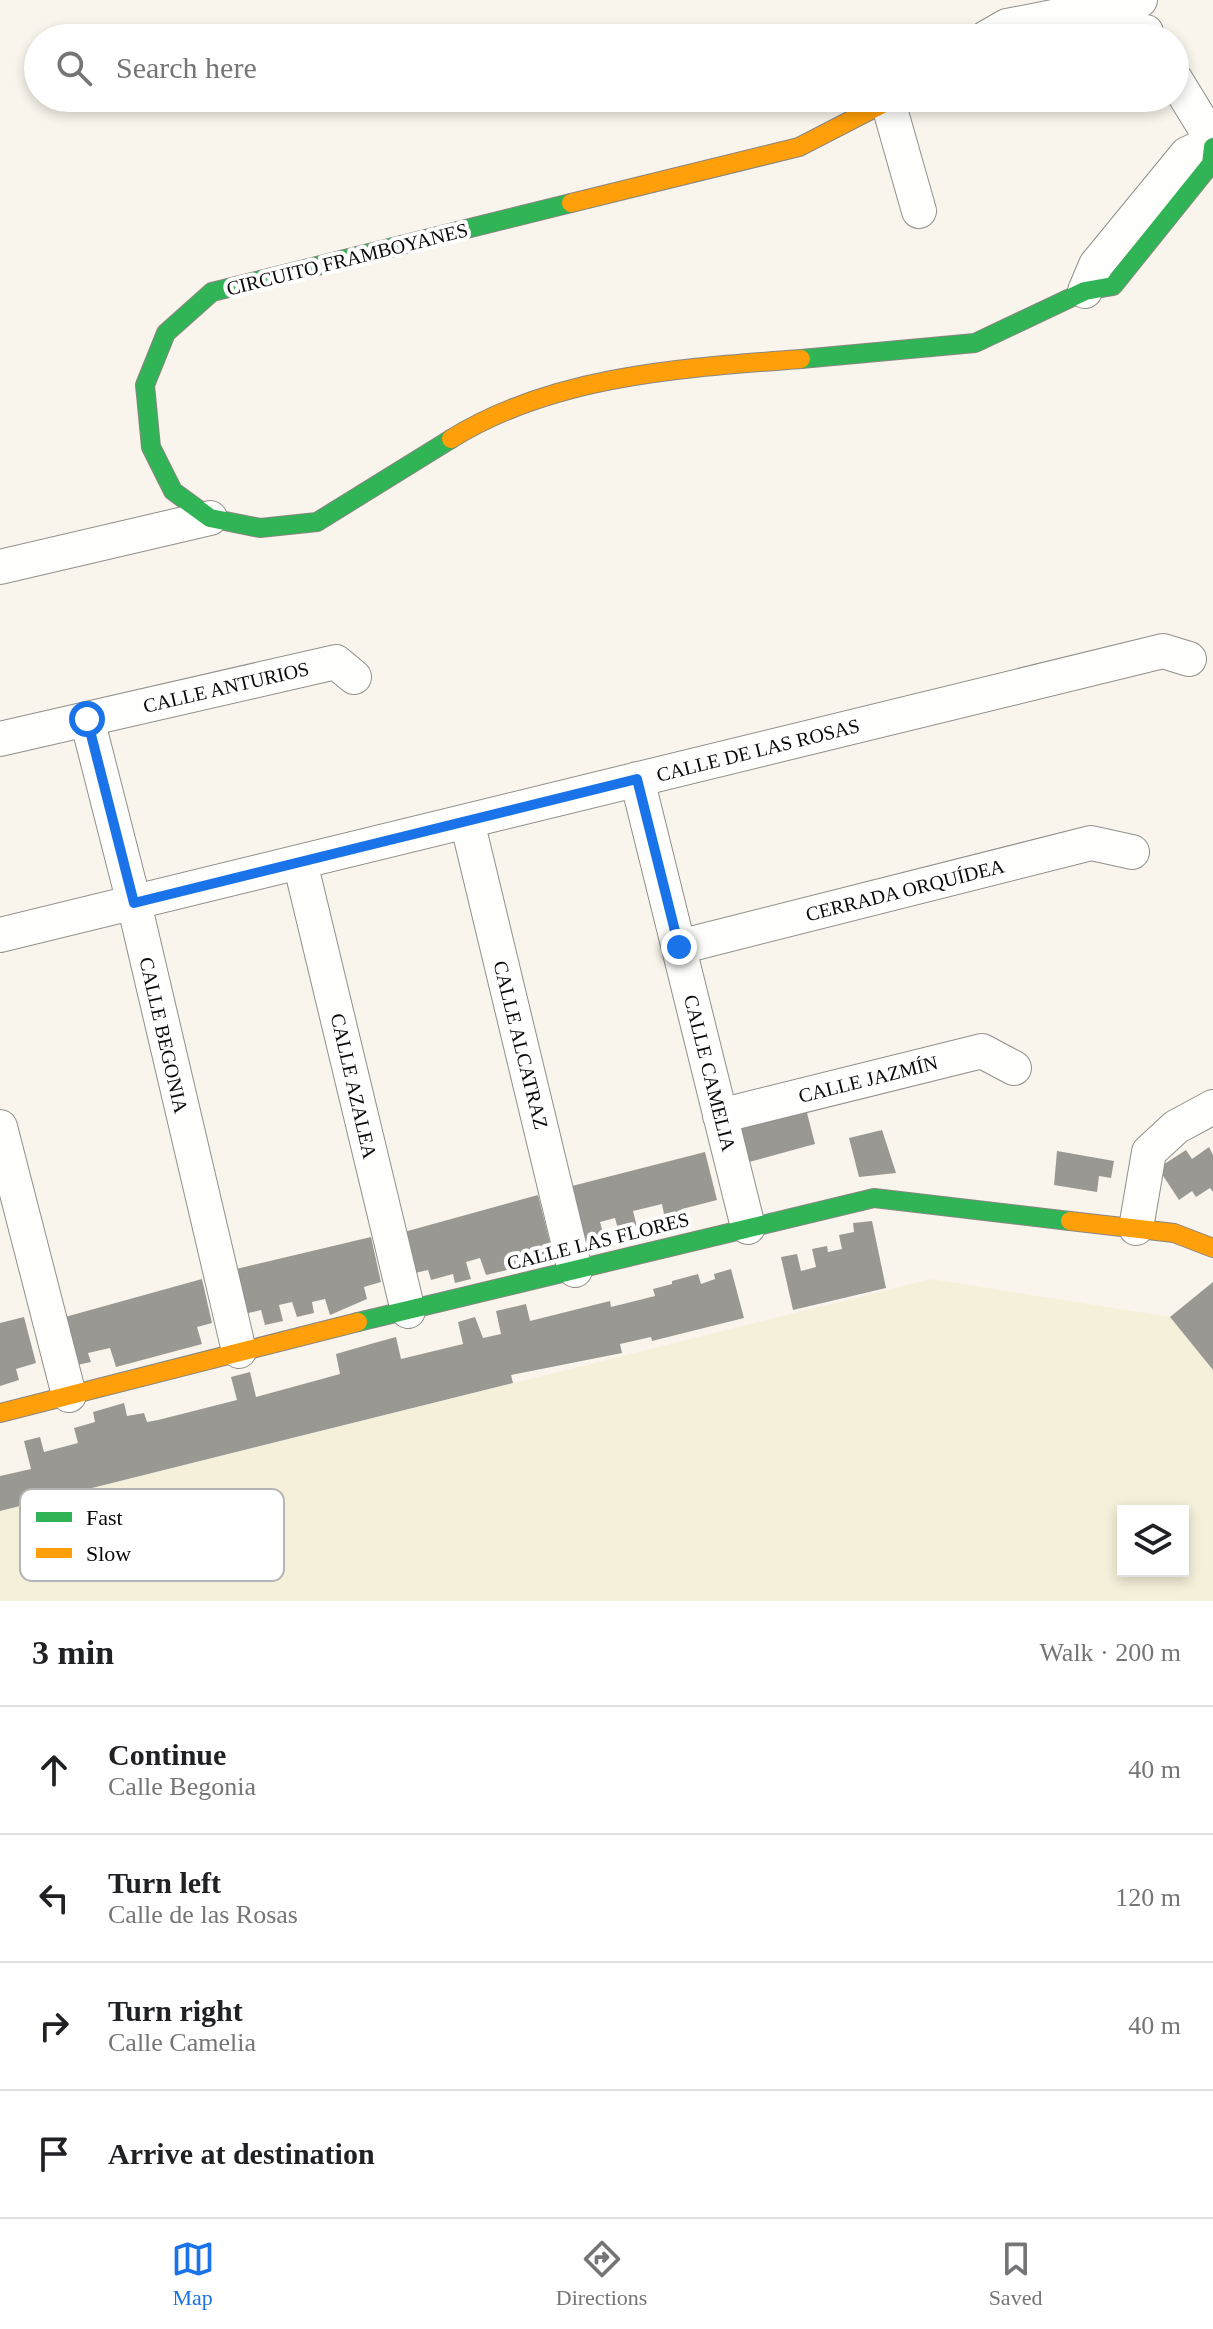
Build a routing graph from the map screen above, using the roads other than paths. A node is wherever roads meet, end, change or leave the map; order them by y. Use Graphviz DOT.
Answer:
graph roads {
  1 [pos="1144,18"];
  2 [pos="1041,24"];
  3 [pos="1189,103"];
  4 [pos="868,112"];
  5 [pos="894,112"];
  6 [pos="1213,144"];
  7 [pos="919,211"];
  8 [pos="1085,291"];
  9 [pos="210,518"];
  10 [pos="0,567"];
  11 [pos="1189,659"];
  12 [pos="354,677"];
  13 [pos="87,719"];
  14 [pos="0,739"];
  15 [pos="637,779"];
  16 [pos="467,821"];
  17 [pos="1132,852"];
  18 [pos="300,862"];
  19 [pos="134,903"];
  20 [pos="0,935"];
  21 [pos="679,947"];
  22 [pos="1014,1068"];
  23 [pos="1213,1107"];
  24 [pos="720,1116"];
  25 [pos="0,1127"];
  26 [pos="748,1227"];
  27 [pos="1136,1228"];
  28 [pos="1213,1248"];
  29 [pos="575,1270"];
  30 [pos="408,1311"];
  31 [pos="239,1351"];
  32 [pos="69,1395"];
  33 [pos="0,1413"];
  1 -- 2 [label="street"];
  3 -- 6 [label="street"];
  4 -- 9 [label="street, CIRCUITO FRAMBOYANES"];
  5 -- 7 [label="street"];
  6 -- 8 [label="street, CIRCUITO FRAMBOYANES"];
  8 -- 9 [label="street, CIRCUITO FRAMBOYANES"];
  9 -- 10 [label="street"];
  11 -- 15 [label="street, CALLE DE LAS ROSAS"];
  12 -- 13 [label="street, CALLE ANTURIOS"];
  13 -- 14 [label="street, CALLE ANTURIOS"];
  13 -- 19 [label="street, CALLE BEGONIA"];
  15 -- 16 [label="street, CALLE DE LAS ROSAS"];
  15 -- 21 [label="street, CALLE CAMELIA"];
  16 -- 18 [label="street, CALLE DE LAS ROSAS"];
  16 -- 29 [label="street, CALLE ALCATRAZ"];
  17 -- 21 [label="street, CERRADA ORQUÍDEA"];
  18 -- 19 [label="street, CALLE DE LAS ROSAS"];
  18 -- 30 [label="street, CALLE AZALEA"];
  19 -- 20 [label="street, CALLE DE LAS ROSAS"];
  19 -- 31 [label="street, CALLE BEGONIA"];
  21 -- 24 [label="street, CALLE CAMELIA"];
  22 -- 24 [label="street, CALLE JAZMÍN"];
  23 -- 27 [label="street"];
  24 -- 26 [label="street, CALLE CAMELIA"];
  25 -- 32 [label="street"];
  26 -- 27 [label="street, CALLE LAS FLORES"];
  26 -- 29 [label="street, CALLE LAS FLORES"];
  27 -- 28 [label="street, CALLE LAS FLORES"];
  29 -- 30 [label="street, CALLE LAS FLORES"];
  30 -- 31 [label="street, CALLE LAS FLORES"];
  31 -- 32 [label="street, CALLE LAS FLORES"];
  32 -- 33 [label="street, CALLE LAS FLORES"];
}
